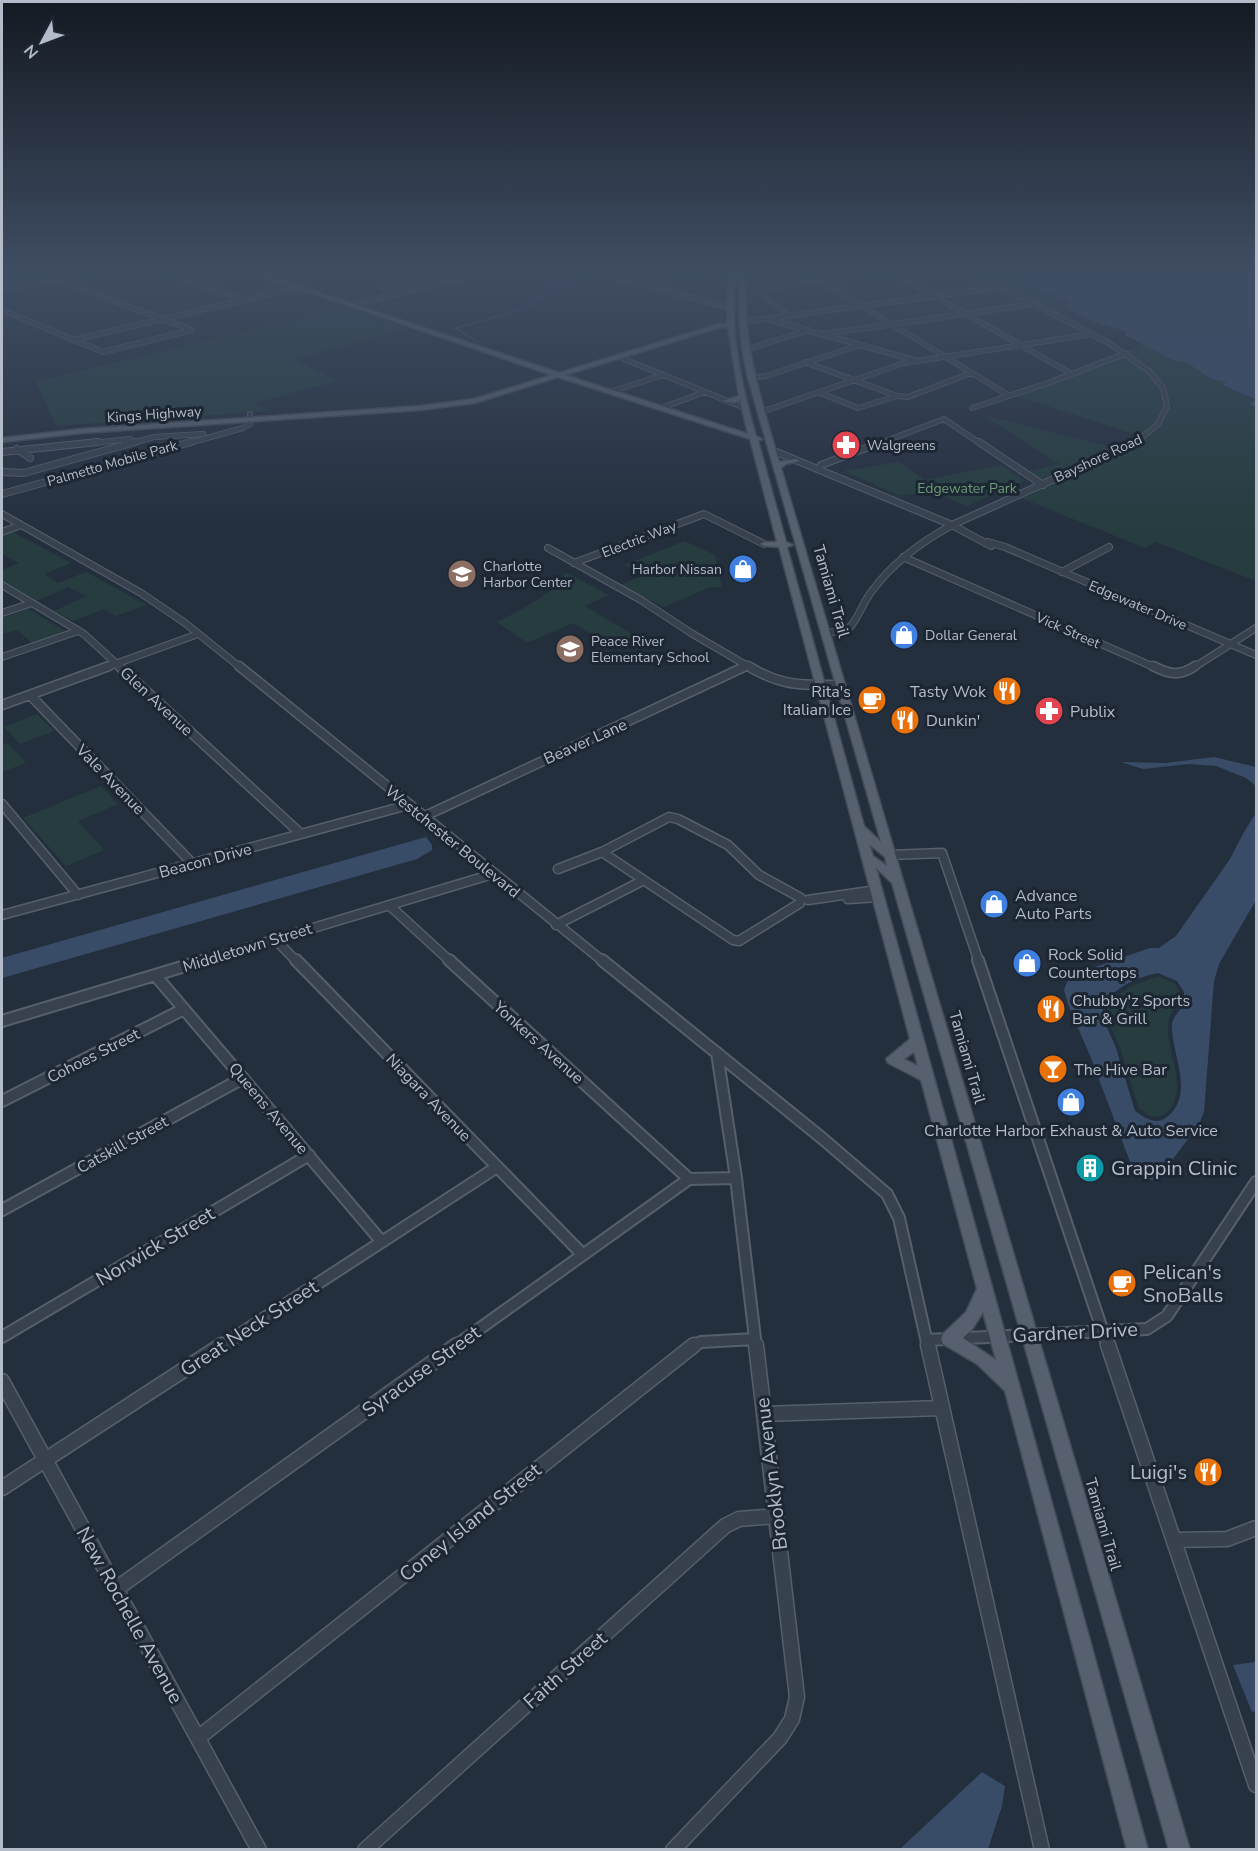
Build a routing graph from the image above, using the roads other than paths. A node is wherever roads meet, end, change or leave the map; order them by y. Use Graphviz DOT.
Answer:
graph roads {
  1 [pos="509,358"];
  2 [pos="619,358"];
  3 [pos="734,358"];
  4 [pos="747,358"];
  5 [pos="817,358"];
  6 [pos="907,358"];
  7 [pos="934,358"];
  8 [pos="946,358"];
  9 [pos="1045,358"];
  10 [pos="1112,358"];
  11 [pos="1135,358"];
  12 [pos="624,359"];
  13 [pos="916,361"];
  14 [pos="805,362"];
  15 [pos="736,369"];
  16 [pos="1070,373"];
  17 [pos="971,374"];
  18 [pos="663,375"];
  19 [pos="561,376"];
  20 [pos="752,378"];
  21 [pos="854,380"];
  22 [pos="610,392"];
  23 [pos="705,392"];
  24 [pos="818,392"];
  25 [pos="1008,395"];
  26 [pos="742,396"];
  27 [pos="897,396"];
  28 [pos="487,397"];
  29 [pos="725,401"];
  30 [pos="423,405"];
  31 [pos="661,408"];
  32 [pos="745,408"];
  33 [pos="972,408"];
  34 [pos="316,412"];
  35 [pos="761,412"];
  36 [pos="250,417"];
  37 [pos="733,430"];
  38 [pos="223,433"];
  39 [pos="2,434"];
  40 [pos="754,435"];
  41 [pos="154,437"];
  42 [pos="2,440"];
  43 [pos="773,448"];
  44 [pos="16,449"];
  45 [pos="2,452"];
  46 [pos="30,458"];
  47 [pos="796,461"];
  48 [pos="821,465"];
  49 [pos="778,466"];
  50 [pos="2,472"];
  51 [pos="856,484"];
  52 [pos="1043,485"];
  53 [pos="2,494"];
  54 [pos="2,514"];
  55 [pos="21,525"];
  56 [pos="952,525"];
  57 [pos="779,529"];
  58 [pos="2,532"];
  59 [pos="799,541"];
  60 [pos="764,544"];
  61 [pos="1109,547"];
  62 [pos="548,548"];
  63 [pos="785,549"];
  64 [pos="804,557"];
  65 [pos="903,557"];
  66 [pos="574,563"];
  67 [pos="1062,572"];
  68 [pos="2,585"];
  69 [pos="32,603"];
  70 [pos="2,613"];
  71 [pos="1257,628"];
  72 [pos="78,631"];
  73 [pos="198,634"];
  74 [pos="826,634"];
  75 [pos="1231,644"];
  76 [pos="1257,655"];
  77 [pos="2,657"];
  78 [pos="116,664"];
  79 [pos="747,666"];
  80 [pos="841,685"];
  81 [pos="821,686"];
  82 [pos="30,695"];
  83 [pos="2,705"];
  84 [pos="2,804"];
  85 [pos="408,805"];
  86 [pos="11,816"];
  87 [pos="423,817"];
  88 [pos="2,820"];
  89 [pos="860,826"];
  90 [pos="301,834"];
  91 [pos="602,852"];
  92 [pos="890,855"];
  93 [pos="868,858"];
  94 [pos="192,863"];
  95 [pos="558,870"];
  96 [pos="493,874"];
  97 [pos="642,881"];
  98 [pos="899,884"];
  99 [pos="878,893"];
  100 [pos="78,895"];
  101 [pos="803,900"];
  102 [pos="389,905"];
  103 [pos="2,915"];
  104 [pos="556,925"];
  105 [pos="275,939"];
  106 [pos="155,975"];
  107 [pos="184,1009"];
  108 [pos="2,1021"];
  109 [pos="917,1040"];
  110 [pos="717,1053"];
  111 [pos="928,1077"];
  112 [pos="243,1078"];
  113 [pos="2,1101"];
  114 [pos="309,1155"];
  115 [pos="497,1167"];
  116 [pos="736,1178"];
  117 [pos="689,1179"];
  118 [pos="1257,1182"];
  119 [pos="2,1210"];
  120 [pos="382,1242"];
  121 [pos="583,1255"];
  122 [pos="986,1289"];
  123 [pos="1103,1332"];
  124 [pos="998,1336"];
  125 [pos="1030,1336"];
  126 [pos="2,1337"];
  127 [pos="755,1339"];
  128 [pos="949,1339"];
  129 [pos="927,1340"];
  130 [pos="2,1381"];
  131 [pos="1012,1388"];
  132 [pos="942,1408"];
  133 [pos="764,1414"];
  134 [pos="45,1460"];
  135 [pos="2,1488"];
  136 [pos="777,1516"];
  137 [pos="1257,1528"];
  138 [pos="1173,1540"];
  139 [pos="116,1589"];
  140 [pos="198,1738"];
  141 [pos="1257,1785"];
  142 [pos="259,1850"];
  143 [pos="365,1850"];
  144 [pos="673,1850"];
  145 [pos="1042,1850"];
  146 [pos="1138,1850"];
  147 [pos="1180,1850"];
  1 -- 19 [label="main road"];
  2 -- 19 [label="main road, Kings Highway"];
  3 -- 15 [label="main road, Tamiami Trail"];
  4 -- 20 [label="main road, Tamiami Trail"];
  5 -- 14 [label="street"];
  6 -- 13 [label="street"];
  7 -- 13 [label="street"];
  8 -- 17 [label="street"];
  9 -- 16 [label="street"];
  10 -- 16 [label="street"];
  11 -- 52 [label="street, Bayshore Road"];
  12 -- 18 [label="street"];
  12 -- 19 [label="main road, Kings Highway"];
  13 -- 21 [label="street"];
  14 -- 20 [label="street"];
  14 -- 21 [label="street"];
  15 -- 20 [label="main road"];
  15 -- 26 [label="main road, Tamiami Trail"];
  16 -- 25 [label="street"];
  17 -- 25 [label="street"];
  17 -- 27 [label="street"];
  18 -- 22 [label="street"];
  18 -- 23 [label="street"];
  19 -- 22 [label="main road"];
  19 -- 28 [label="main road, Kings Highway"];
  20 -- 35 [label="main road, Tamiami Trail"];
  21 -- 24 [label="street"];
  21 -- 27 [label="street"];
  22 -- 31 [label="main road"];
  23 -- 29 [label="street"];
  23 -- 31 [label="street"];
  24 -- 27 [label="street"];
  24 -- 35 [label="street"];
  25 -- 33 [label="street"];
  26 -- 29 [label="main road"];
  26 -- 32 [label="main road, Tamiami Trail"];
  28 -- 30 [label="main road, Kings Highway"];
  28 -- 30 [label="main road, Kings Highway"];
  29 -- 32 [label="street"];
  30 -- 34 [label="main road, Kings Highway"];
  30 -- 34 [label="main road, Kings Highway"];
  31 -- 37 [label="main road"];
  31 -- 40 [label="main road"];
  32 -- 40 [label="main road, Tamiami Trail"];
  34 -- 36 [label="main road, Kings Highway"];
  35 -- 43 [label="main road, Tamiami Trail"];
  36 -- 38 [label="street, Palmetto Mobile Park"];
  36 -- 39 [label="main road, Kings Highway"];
  36 -- 42 [label="main road, Kings Highway"];
  37 -- 40 [label="main road"];
  37 -- 40 [label="main road"];
  38 -- 41 [label="street, Palmetto Mobile Park"];
  38 -- 53 [label="street, Palmetto Mobile Park"];
  40 -- 43 [label="main road"];
  40 -- 57 [label="main road, Tamiami Trail"];
  41 -- 44 [label="street, Palmetto Mobile Park"];
  41 -- 50 [label="street, Palmetto Mobile Park"];
  43 -- 47 [label="street, Edgewater Drive"];
  43 -- 48 [label="street, Edgewater Drive"];
  43 -- 49 [label="main road, Tamiami Trail"];
  44 -- 45 [label="street, Palmetto Mobile Park"];
  44 -- 46 [label="street, Palmetto Mobile Park"];
  47 -- 49 [label="main road"];
  47 -- 51 [label="street, Edgewater Drive"];
  48 -- 51 [label="street, Edgewater Drive"];
  48 -- 52 [label="street"];
  49 -- 59 [label="main road, Tamiami Trail"];
  51 -- 56 [label="street, Edgewater Drive"];
  52 -- 56 [label="street, Bayshore Road"];
  54 -- 55 [label="street, Westchester Boulevard"];
  55 -- 58 [label="street"];
  55 -- 73 [label="street, Westchester Boulevard"];
  56 -- 65 [label="street, Bayshore Road"];
  56 -- 67 [label="street, Edgewater Drive"];
  57 -- 59 [label="main road"];
  57 -- 63 [label="main road, Tamiami Trail"];
  59 -- 64 [label="main road, Tamiami Trail"];
  60 -- 63 [label="main road"];
  60 -- 66 [label="street, Electric Way"];
  61 -- 67 [label="street"];
  62 -- 66 [label="street"];
  63 -- 64 [label="main road"];
  63 -- 81 [label="main road, Tamiami Trail"];
  64 -- 74 [label="main road, Tamiami Trail"];
  65 -- 74 [label="street, Bayshore Road"];
  65 -- 75 [label="street, Vick Street"];
  66 -- 79 [label="street"];
  67 -- 75 [label="street, Edgewater Drive"];
  68 -- 69 [label="street, Glen Avenue"];
  69 -- 70 [label="street"];
  69 -- 72 [label="street, Glen Avenue"];
  71 -- 75 [label="street, Vick Street"];
  72 -- 77 [label="street"];
  72 -- 78 [label="street, Glen Avenue"];
  73 -- 78 [label="street"];
  73 -- 85 [label="street, Westchester Boulevard"];
  74 -- 80 [label="main road, Tamiami Trail"];
  75 -- 76 [label="street, Edgewater Drive"];
  78 -- 82 [label="street"];
  78 -- 90 [label="street, Glen Avenue"];
  79 -- 81 [label="street"];
  79 -- 87 [label="street, Beaver Lane"];
  80 -- 81 [label="street"];
  80 -- 92 [label="main road, Tamiami Trail"];
  81 -- 89 [label="main road, Tamiami Trail"];
  82 -- 83 [label="street"];
  82 -- 94 [label="street, Vale Avenue"];
  84 -- 86 [label="street"];
  85 -- 87 [label="street, Westchester Boulevard"];
  85 -- 90 [label="street, Beacon Drive"];
  86 -- 88 [label="street"];
  86 -- 100 [label="street"];
  87 -- 96 [label="street, Westchester Boulevard"];
  89 -- 92 [label="main road"];
  89 -- 93 [label="main road, Tamiami Trail"];
  90 -- 94 [label="street, Beacon Drive"];
  91 -- 95 [label="street"];
  91 -- 97 [label="street"];
  91 -- 101 [label="street"];
  92 -- 98 [label="main road, Tamiami Trail"];
  92 -- 123 [label="street"];
  93 -- 98 [label="main road"];
  93 -- 99 [label="main road, Tamiami Trail"];
  94 -- 100 [label="street, Beacon Drive"];
  96 -- 102 [label="street, Middletown Street"];
  96 -- 104 [label="street, Westchester Boulevard"];
  97 -- 101 [label="street"];
  97 -- 104 [label="street"];
  98 -- 125 [label="main road, Tamiami Trail"];
  99 -- 101 [label="street"];
  99 -- 109 [label="main road, Tamiami Trail"];
  100 -- 103 [label="street, Beacon Drive"];
  102 -- 105 [label="street, Middletown Street"];
  102 -- 117 [label="street, Yonkers Avenue"];
  104 -- 110 [label="street, Westchester Boulevard"];
  105 -- 106 [label="street, Middletown Street"];
  105 -- 115 [label="street, Niagara Avenue"];
  106 -- 107 [label="street, Queens Avenue"];
  106 -- 108 [label="street, Middletown Street"];
  107 -- 112 [label="street, Queens Avenue"];
  107 -- 113 [label="street, Cohoes Street"];
  109 -- 111 [label="main road, Tamiami Trail"];
  109 -- 111 [label="main road"];
  110 -- 116 [label="street, Brooklyn Avenue"];
  110 -- 129 [label="street, Westchester Boulevard"];
  111 -- 122 [label="main road, Tamiami Trail"];
  112 -- 114 [label="street, Queens Avenue"];
  112 -- 119 [label="street, Catskill Street"];
  114 -- 120 [label="street, Queens Avenue"];
  114 -- 126 [label="street, Norwick Street"];
  115 -- 120 [label="street, Great Neck Street"];
  115 -- 121 [label="street, Niagara Avenue"];
  116 -- 117 [label="street"];
  116 -- 127 [label="street, Brooklyn Avenue"];
  117 -- 121 [label="street, Syracuse Street"];
  118 -- 123 [label="street, Gardner Drive"];
  120 -- 134 [label="street, Great Neck Street"];
  121 -- 139 [label="street, Syracuse Street"];
  122 -- 124 [label="main road, Tamiami Trail"];
  122 -- 128 [label="main road"];
  123 -- 125 [label="street, Gardner Drive"];
  123 -- 138 [label="street"];
  124 -- 125 [label="street, Gardner Drive"];
  124 -- 128 [label="street, Gardner Drive"];
  124 -- 131 [label="main road, Tamiami Trail"];
  125 -- 147 [label="main road, Tamiami Trail"];
  127 -- 133 [label="street, Brooklyn Avenue"];
  127 -- 140 [label="street, Coney Island Street"];
  128 -- 129 [label="street, Gardner Drive"];
  128 -- 131 [label="main road"];
  129 -- 132 [label="street"];
  130 -- 134 [label="street, New Rochelle Avenue"];
  131 -- 146 [label="main road, Tamiami Trail"];
  132 -- 133 [label="street"];
  132 -- 145 [label="street"];
  133 -- 136 [label="street, Brooklyn Avenue"];
  134 -- 135 [label="street, Great Neck Street"];
  134 -- 139 [label="street, New Rochelle Avenue"];
  136 -- 143 [label="street, Faith Street"];
  136 -- 144 [label="street, Brooklyn Avenue"];
  137 -- 138 [label="street"];
  138 -- 141 [label="street"];
  139 -- 140 [label="street, New Rochelle Avenue"];
  140 -- 142 [label="street, New Rochelle Avenue"];
}
